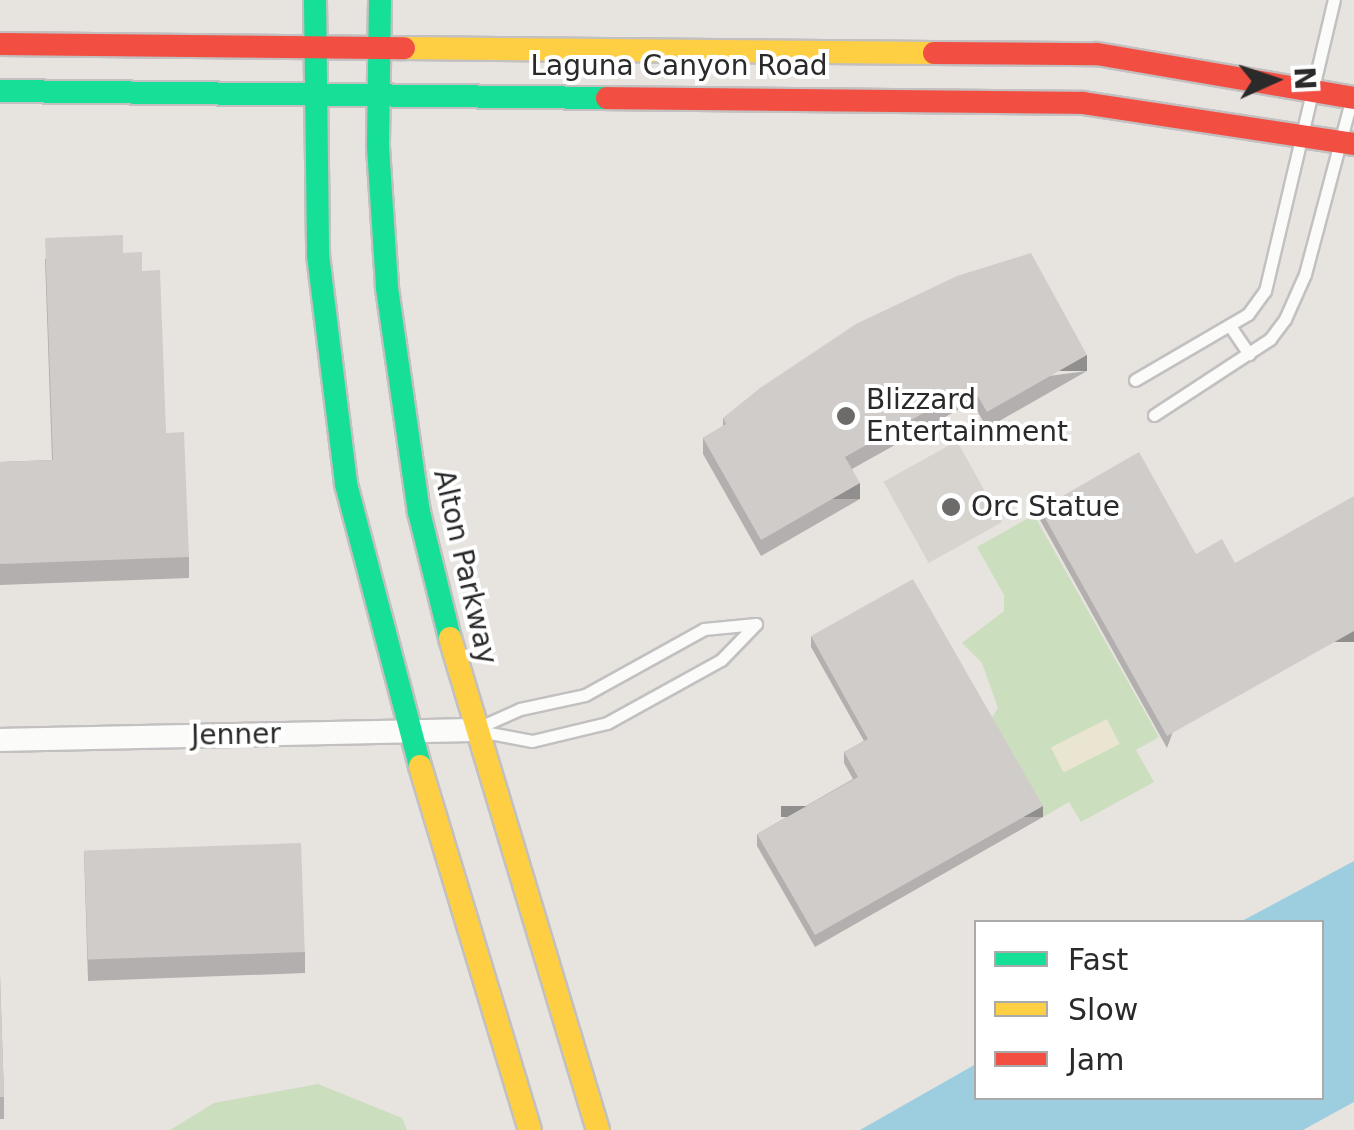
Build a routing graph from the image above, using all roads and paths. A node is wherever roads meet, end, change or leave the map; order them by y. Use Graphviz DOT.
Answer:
graph roads {
  1 [pos="314,0"];
  2 [pos="380,0"];
  3 [pos="1334,0"];
  4 [pos="0,44"];
  5 [pos="314,47"];
  6 [pos="379,47"];
  7 [pos="1316,88"];
  8 [pos="0,91"];
  9 [pos="314,92"];
  10 [pos="380,94"];
  11 [pos="1353,94"];
  12 [pos="1303,132"];
  13 [pos="1346,142"];
  14 [pos="1230,326"];
  15 [pos="1249,354"];
  16 [pos="1135,380"];
  17 [pos="1154,414"];
  18 [pos="473,730"];
  19 [pos="411,732"];
  20 [pos="0,740"];
  21 [pos="530,1130"];
  22 [pos="598,1130"];
  1 -- 5 [label="main road"];
  2 -- 6 [label="main road, Alton Parkway"];
  3 -- 7 [label="lane"];
  4 -- 5 [label="main road, Laguna Canyon Road"];
  5 -- 6 [label="main road, Laguna Canyon Road"];
  5 -- 9 [label="main road"];
  6 -- 7 [label="main road, Laguna Canyon Road"];
  6 -- 10 [label="main road, Alton Parkway"];
  7 -- 11 [label="main road, Laguna Canyon Road"];
  7 -- 12 [label="lane"];
  8 -- 9 [label="main road, Laguna Canyon Road"];
  9 -- 10 [label="main road, Laguna Canyon Road"];
  9 -- 19 [label="main road"];
  10 -- 12 [label="main road, Laguna Canyon Road"];
  10 -- 18 [label="main road, Alton Parkway"];
  11 -- 13 [label="lane"];
  12 -- 13 [label="main road, Laguna Canyon Road"];
  12 -- 14 [label="lane"];
  13 -- 15 [label="lane"];
  14 -- 15 [label="lane"];
  14 -- 16 [label="lane"];
  15 -- 17 [label="lane"];
  18 -- 18 [label="lane"];
  18 -- 19 [label="street, Jenner"];
  18 -- 22 [label="main road, Alton Parkway"];
  19 -- 20 [label="street, Jenner"];
  19 -- 21 [label="main road"];
}
